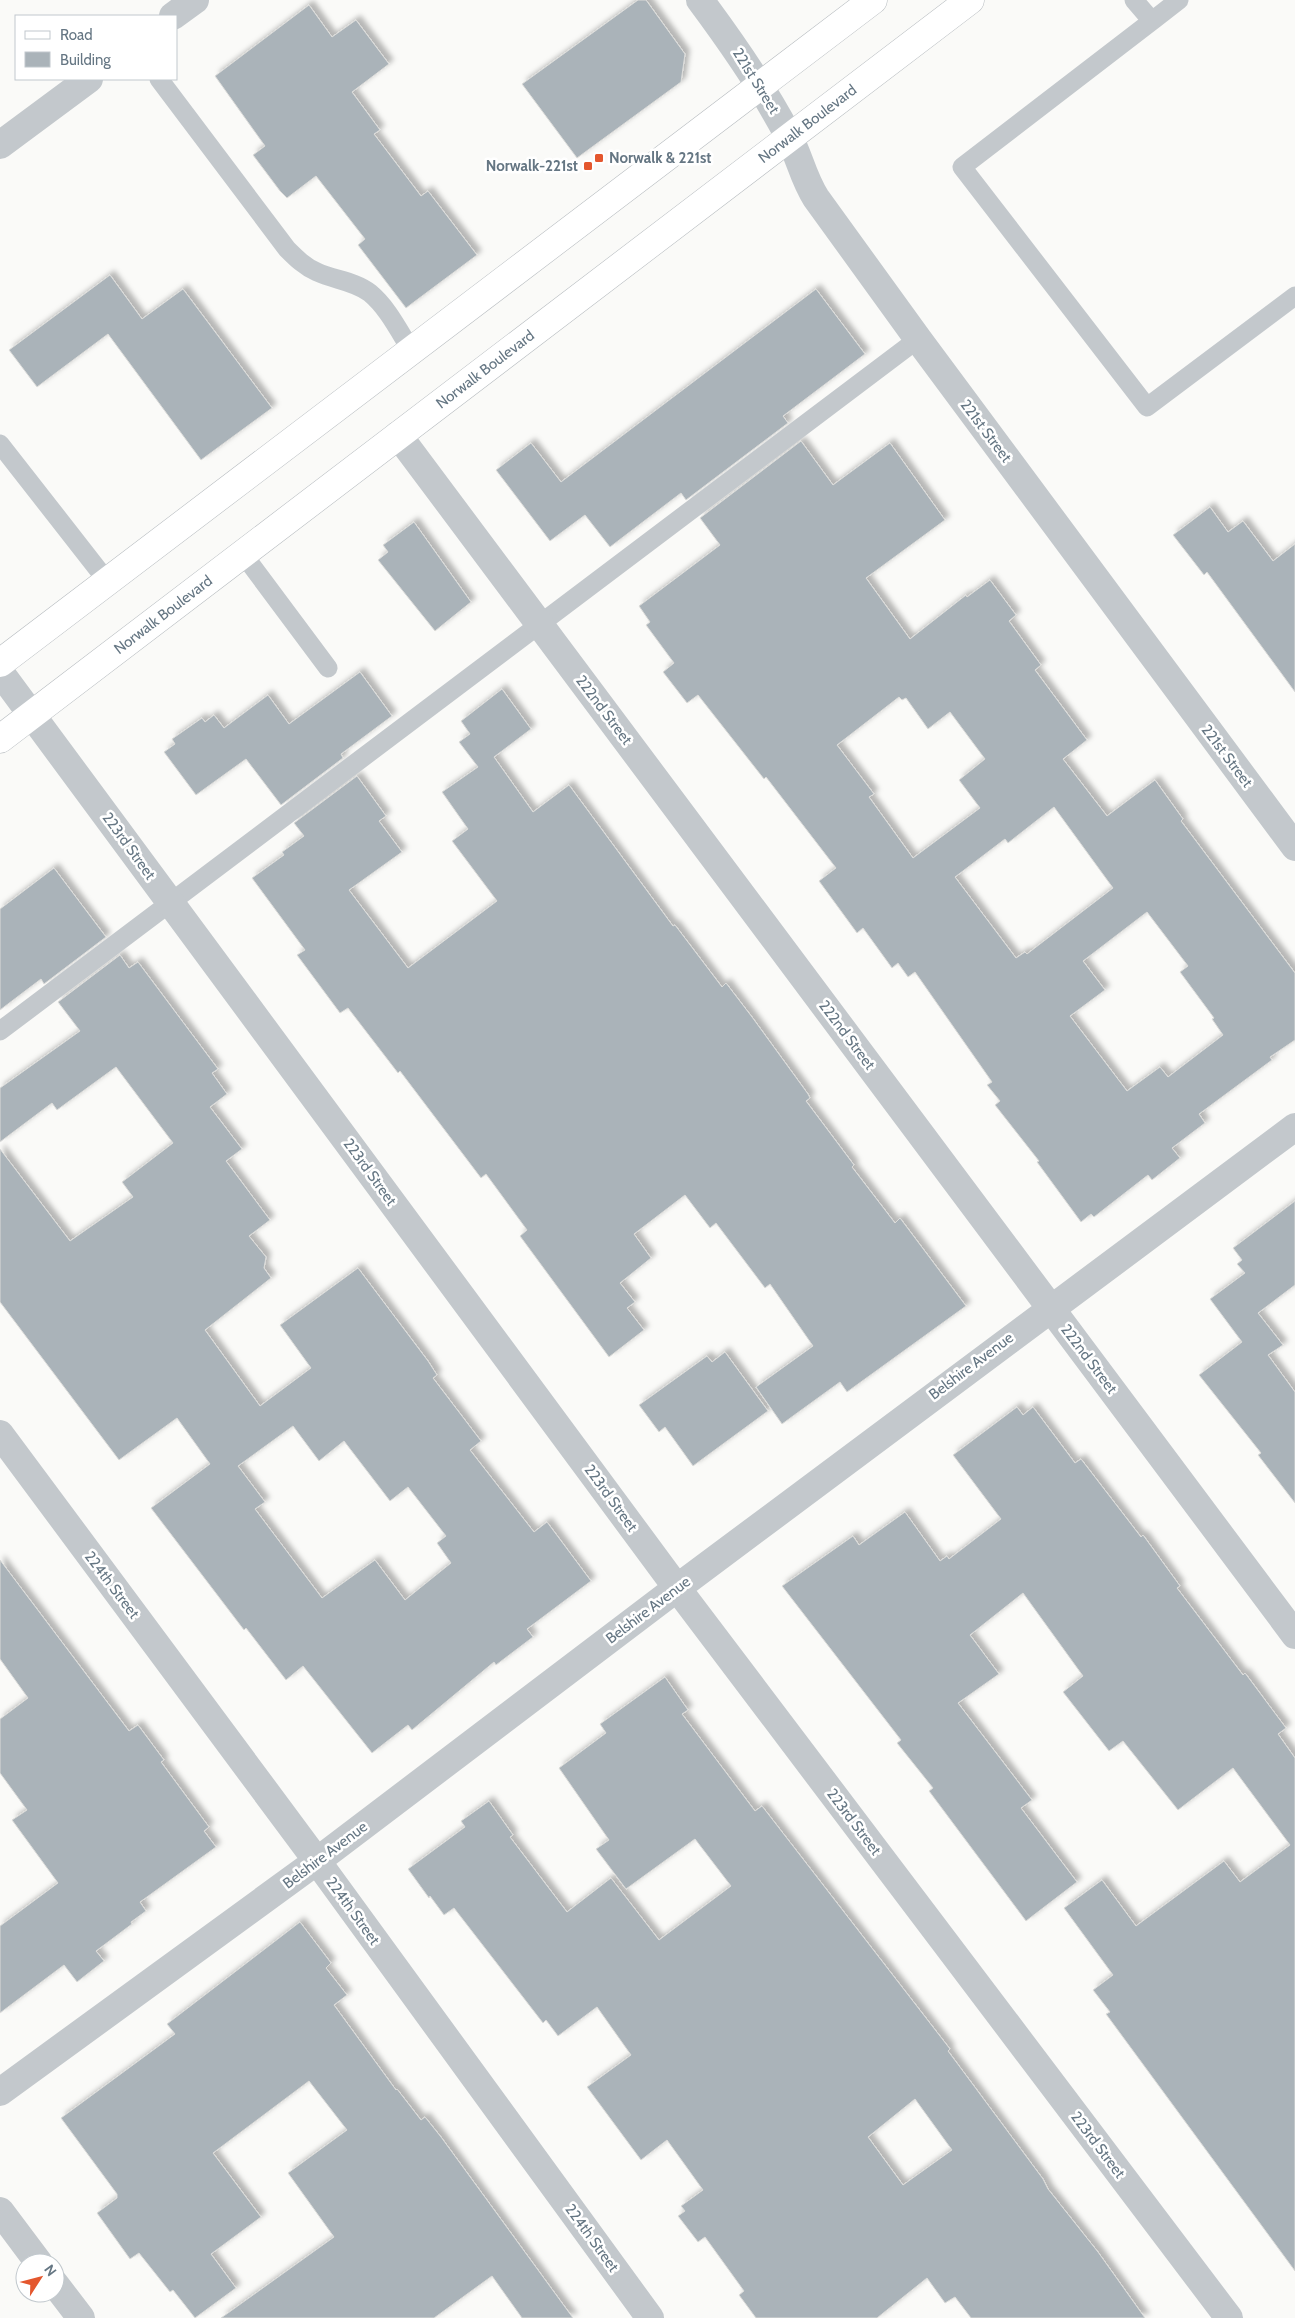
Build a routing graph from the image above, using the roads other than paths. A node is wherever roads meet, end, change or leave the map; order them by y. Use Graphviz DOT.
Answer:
graph roads {
  1 [pos="195,0"];
  2 [pos="700,0"];
  3 [pos="873,0"];
  4 [pos="970,0"];
  5 [pos="1134,0"];
  6 [pos="1179,0"];
  7 [pos="174,15"];
  8 [pos="1152,21"];
  9 [pos="88,80"];
  10 [pos="160,80"];
  11 [pos="760,84"];
  12 [pos="789,136"];
  13 [pos="0,145"];
  14 [pos="1295,296"];
  15 [pos="918,338"];
  16 [pos="411,350"];
  17 [pos="398,435"];
  18 [pos="0,444"];
  19 [pos="242,554"];
  20 [pos="107,581"];
  21 [pos="540,624"];
  22 [pos="0,663"];
  23 [pos="328,668"];
  24 [pos="0,672"];
  25 [pos="32,714"];
  26 [pos="0,739"];
  27 [pos="1295,847"];
  28 [pos="170,902"];
  29 [pos="0,1031"];
  30 [pos="1295,1127"];
  31 [pos="1050,1307"];
  32 [pos="0,1434"];
  33 [pos="677,1588"];
  34 [pos="1295,1635"];
  35 [pos="317,1861"];
  36 [pos="0,2092"];
  37 [pos="0,2211"];
  38 [pos="32,2253"];
  39 [pos="65,2298"];
  40 [pos="80,2318"];
  41 [pos="650,2318"];
  42 [pos="1229,2318"];
  1 -- 7 [label="street"];
  2 -- 11 [label="street, 221st Street"];
  3 -- 11 [label="main road"];
  4 -- 12 [label="main road, Norwalk Boulevard"];
  5 -- 8 [label="lane"];
  6 -- 8 [label="lane"];
  8 -- 14 [label="lane"];
  9 -- 13 [label="street"];
  10 -- 16 [label="lane"];
  11 -- 12 [label="street, 221st Street"];
  11 -- 16 [label="main road"];
  12 -- 15 [label="street, 221st Street"];
  12 -- 17 [label="main road, Norwalk Boulevard"];
  15 -- 21 [label="lane"];
  15 -- 27 [label="street, 221st Street"];
  16 -- 20 [label="main road"];
  17 -- 19 [label="main road, Norwalk Boulevard"];
  17 -- 21 [label="street, 222nd Street"];
  18 -- 20 [label="lane"];
  19 -- 23 [label="lane"];
  19 -- 25 [label="main road, Norwalk Boulevard"];
  20 -- 22 [label="main road"];
  21 -- 28 [label="lane"];
  21 -- 31 [label="street, 222nd Street"];
  24 -- 25 [label="street, 223rd Street"];
  25 -- 26 [label="main road, Norwalk Boulevard"];
  25 -- 28 [label="street, 223rd Street"];
  28 -- 29 [label="lane"];
  28 -- 33 [label="street, 223rd Street"];
  30 -- 31 [label="street, Belshire Avenue"];
  31 -- 33 [label="street, Belshire Avenue"];
  31 -- 34 [label="street, 222nd Street"];
  32 -- 35 [label="street, 224th Street"];
  33 -- 35 [label="street, Belshire Avenue"];
  33 -- 42 [label="street, 223rd Street"];
  35 -- 36 [label="street, Belshire Avenue"];
  35 -- 41 [label="street, 224th Street"];
  37 -- 38 [label="street"];
  39 -- 40 [label="street"];
}
